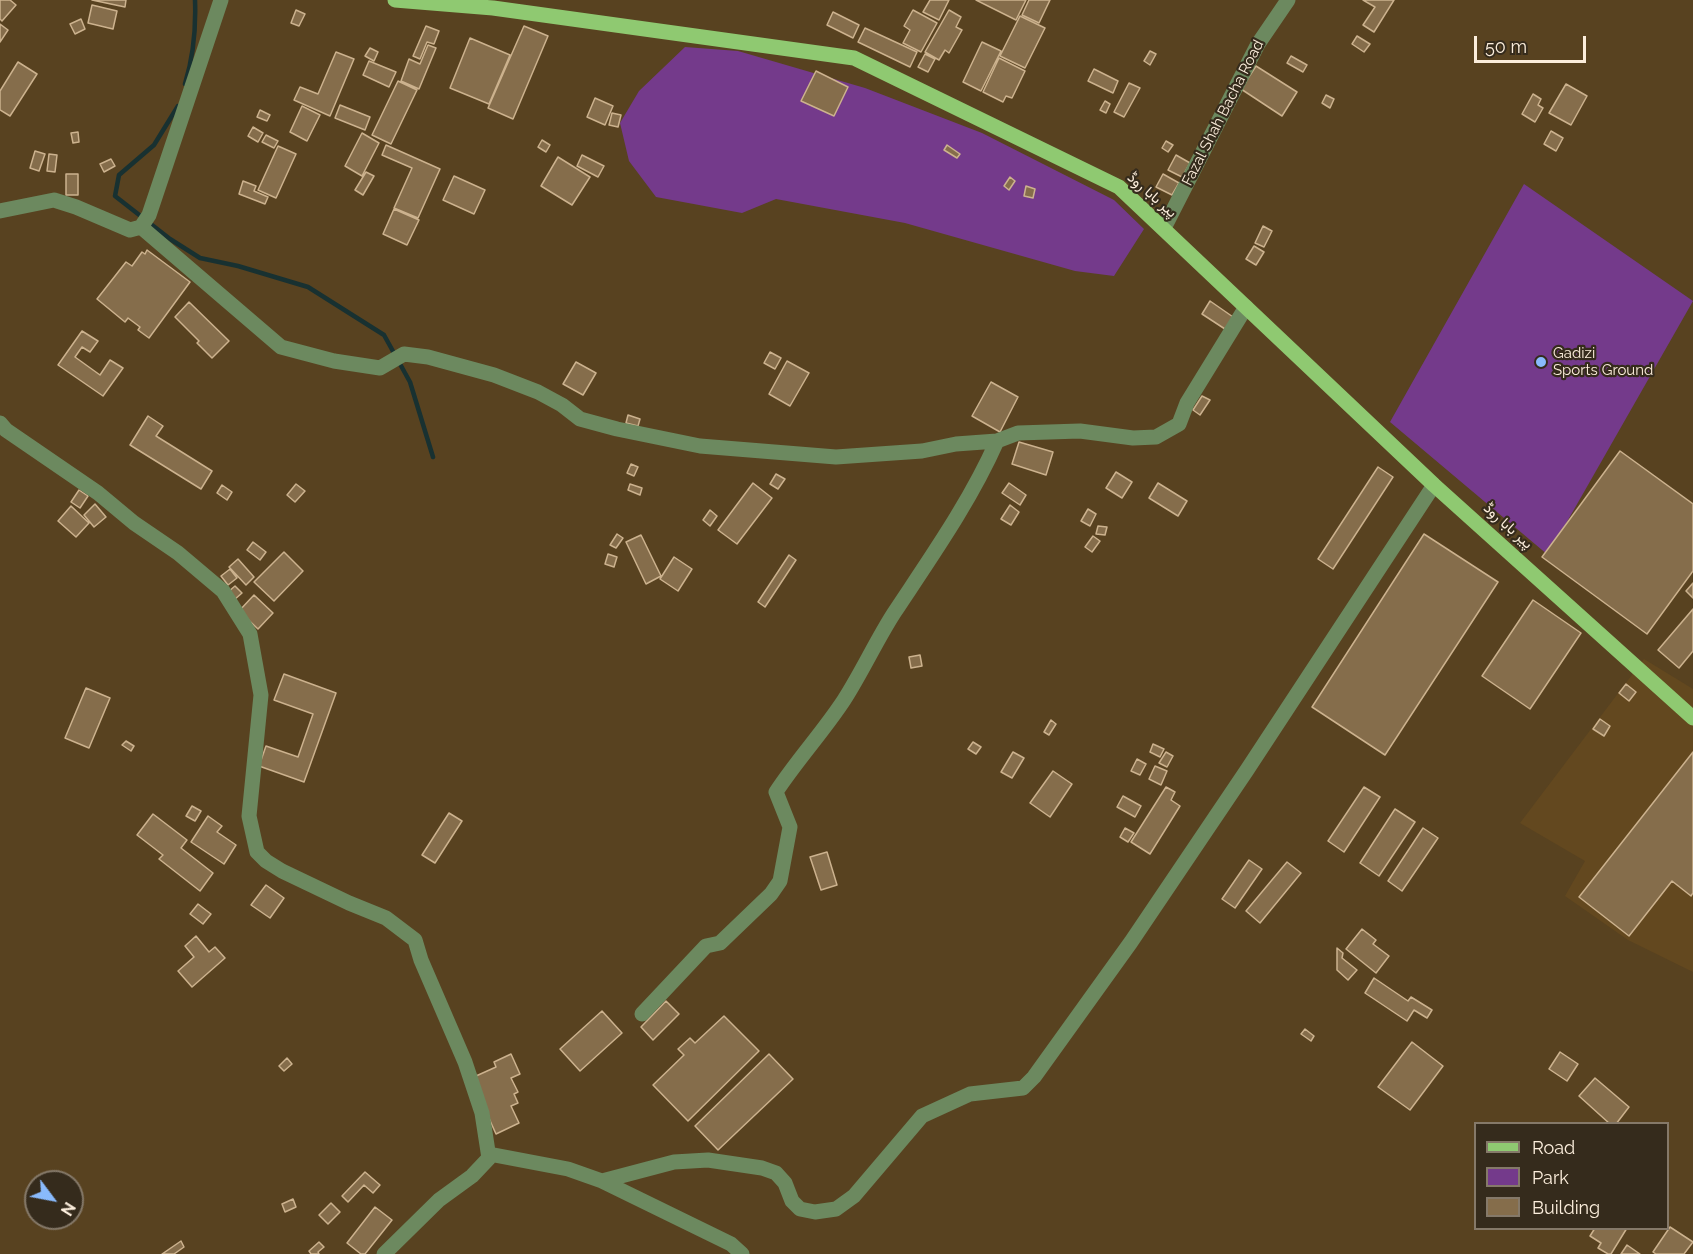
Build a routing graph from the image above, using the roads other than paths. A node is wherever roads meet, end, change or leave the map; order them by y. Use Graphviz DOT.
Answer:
graph roads {
  1 [pos="221,0"];
  2 [pos="395,0"];
  3 [pos="1288,0"];
  4 [pos="0,211"];
  5 [pos="141,226"];
  6 [pos="1164,228"];
  7 [pos="1246,307"];
  8 [pos="0,423"];
  9 [pos="998,441"];
  10 [pos="1434,485"];
  11 [pos="1693,718"];
  12 [pos="642,1014"];
  13 [pos="489,1154"];
  14 [pos="602,1181"];
  15 [pos="384,1254"];
  16 [pos="742,1254"];
  1 -- 5 [label="street"];
  2 -- 6 [label="main road, پیر بابا روڈ"];
  3 -- 6 [label="street, Fazal Shah Bacha Road"];
  4 -- 5 [label="street"];
  5 -- 9 [label="street"];
  6 -- 7 [label="main road, پیر بابا روڈ"];
  7 -- 9 [label="street"];
  7 -- 10 [label="main road, پیر بابا روڈ"];
  8 -- 13 [label="street"];
  9 -- 12 [label="street"];
  10 -- 11 [label="main road, پیر بابا روڈ"];
  10 -- 14 [label="street"];
  13 -- 14 [label="street"];
  13 -- 15 [label="street"];
  14 -- 16 [label="street"];
}
